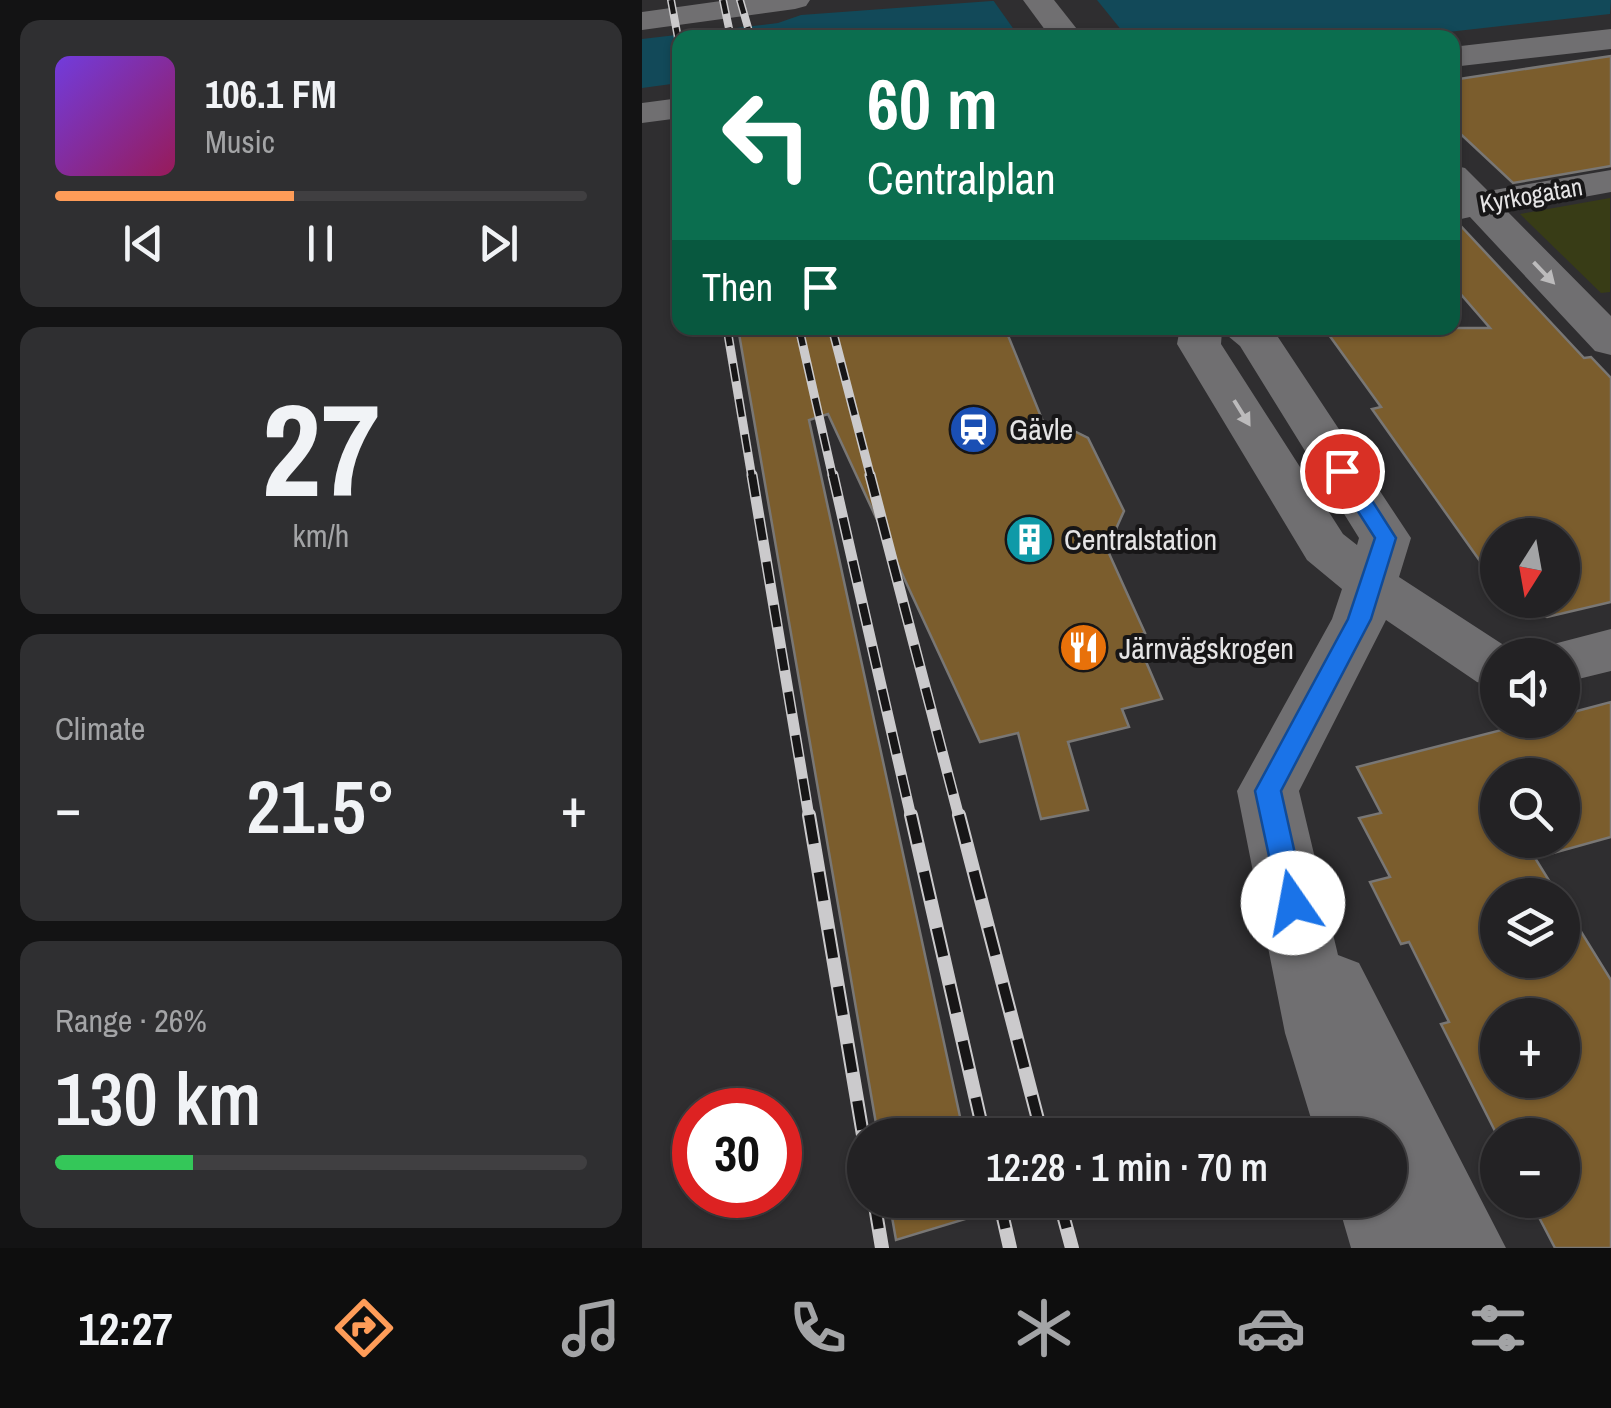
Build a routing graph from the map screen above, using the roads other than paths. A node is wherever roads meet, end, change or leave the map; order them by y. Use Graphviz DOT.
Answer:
graph roads {
  1 [pos="795,0"];
  2 [pos="1038,0"];
  3 [pos="642,21"];
  4 [pos="1062,30"];
  5 [pos="1610,38"];
  6 [pos="1460,56"];
  7 [pos="672,109"];
  8 [pos="642,113"];
  9 [pos="1610,180"];
  10 [pos="1461,197"];
  11 [pos="1201,335"];
  12 [pos="1254,335"];
  13 [pos="1610,342"];
  14 [pos="1368,582"];
  15 [pos="1610,650"];
  16 [pos="1480,657"];
  17 [pos="1580,658"];
  18 [pos="1293,903"];
  19 [pos="1349,1118"];
  20 [pos="1382,1218"];
  21 [pos="1391,1248"];
  22 [pos="1466,1248"];
  1 -- 3 [label="street"];
  2 -- 4 [label="street"];
  5 -- 6 [label="street"];
  7 -- 8 [label="street"];
  9 -- 10 [label="street, Kyrkogatan"];
  10 -- 13 [label="street, one-way"];
  11 -- 14 [label="street, one-way"];
  12 -- 14 [label="street"];
  14 -- 16 [label="street"];
  14 -- 18 [label="street"];
  15 -- 17 [label="street"];
  18 -- 19 [label="street"];
  18 -- 22 [label="street"];
  20 -- 21 [label="street"];
}
